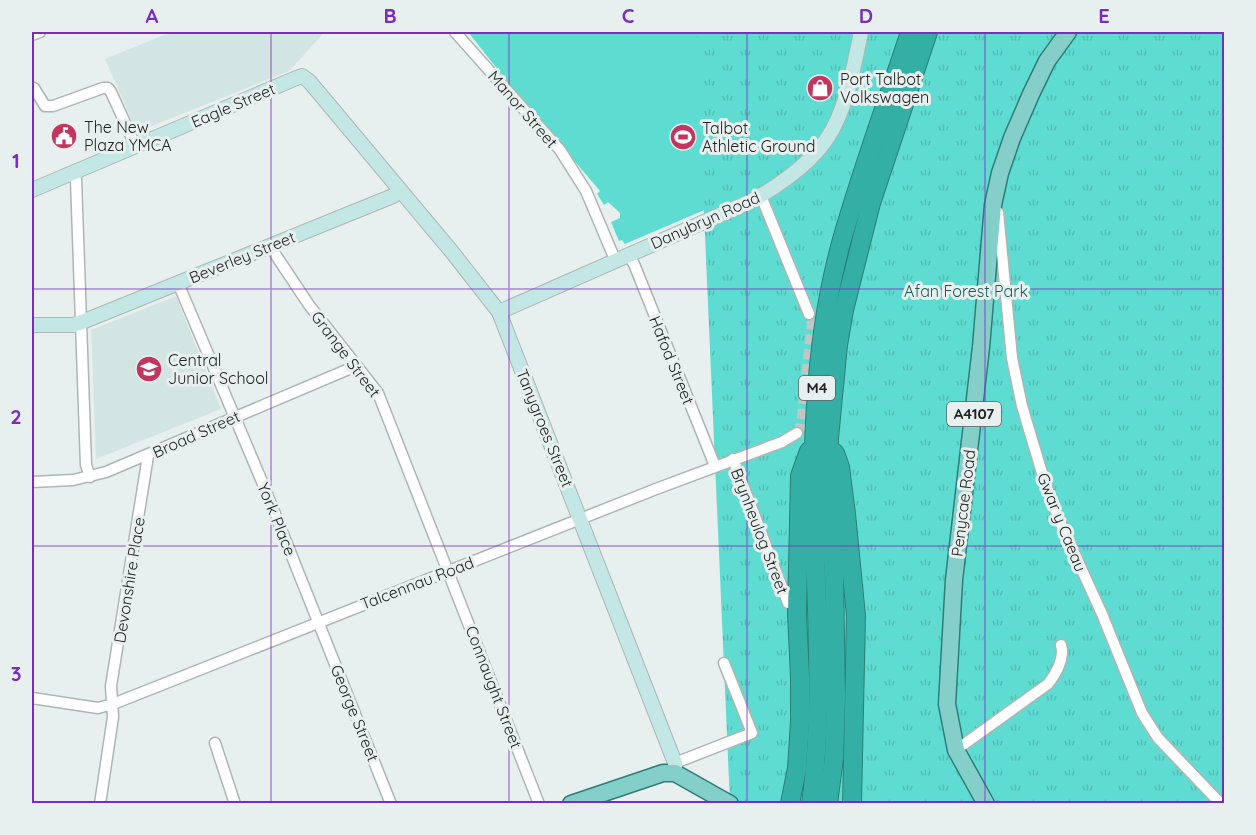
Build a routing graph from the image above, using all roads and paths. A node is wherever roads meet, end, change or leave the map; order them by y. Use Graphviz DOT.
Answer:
graph roads {
  1 [pos="40,32"];
  2 [pos="455,32"];
  3 [pos="861,32"];
  4 [pos="910,32"];
  5 [pos="928,32"];
  6 [pos="1068,32"];
  7 [pos="32,35"];
  8 [pos="302,76"];
  9 [pos="34,88"];
  10 [pos="136,147"];
  11 [pos="74,173"];
  12 [pos="32,189"];
  13 [pos="400,190"];
  14 [pos="761,196"];
  15 [pos="993,205"];
  16 [pos="269,246"];
  17 [pos="622,258"];
  18 [pos="178,282"];
  19 [pos="499,312"];
  20 [pos="809,314"];
  21 [pos="82,322"];
  22 [pos="32,325"];
  23 [pos="356,366"];
  24 [pos="236,417"];
  25 [pos="813,436"];
  26 [pos="148,456"];
  27 [pos="733,459"];
  28 [pos="715,466"];
  29 [pos="90,477"];
  30 [pos="32,482"];
  31 [pos="580,519"];
  32 [pos="448,571"];
  33 [pos="788,603"];
  34 [pos="319,622"];
  35 [pos="1061,645"];
  36 [pos="724,663"];
  37 [pos="32,698"];
  38 [pos="113,704"];
  39 [pos="215,743"];
  40 [pos="956,750"];
  41 [pos="826,757"];
  42 [pos="675,768"];
  43 [pos="100,804"];
  44 [pos="235,804"];
  45 [pos="391,804"];
  46 [pos="539,804"];
  47 [pos="571,804"];
  48 [pos="730,804"];
  49 [pos="790,804"];
  50 [pos="811,804"];
  51 [pos="828,804"];
  52 [pos="852,804"];
  53 [pos="986,804"];
  54 [pos="1221,804"];
  1 -- 7 [label="street"];
  2 -- 17 [label="street, Manor Street"];
  3 -- 14 [label="street, Danybryn Road"];
  4 -- 25 [label="highway, M4"];
  5 -- 25 [label="highway, M4"];
  6 -- 15 [label="main road, Penycae Road / A4107"];
  8 -- 10 [label="street, Eagle Street"];
  8 -- 13 [label="street, Tanygroes Street"];
  9 -- 10 [label="street"];
  10 -- 11 [label="street, Eagle Street"];
  11 -- 12 [label="street, Eagle Street"];
  11 -- 21 [label="street"];
  13 -- 16 [label="street, Beverley Street"];
  13 -- 19 [label="street, Tanygroes Street"];
  14 -- 17 [label="street, Danybryn Road"];
  14 -- 20 [label="street"];
  15 -- 40 [label="main road, Penycae Road / A4107"];
  15 -- 54 [label="street, Gwar y Caeau"];
  16 -- 18 [label="street, Beverley Street"];
  16 -- 23 [label="street, Grange Street"];
  17 -- 19 [label="street, Danybryn Road"];
  17 -- 28 [label="street, Hafod Street"];
  18 -- 21 [label="street, Beverley Street"];
  18 -- 24 [label="street, York Place"];
  19 -- 31 [label="street, Tanygroes Street"];
  21 -- 22 [label="street, Beverley Street"];
  21 -- 29 [label="street"];
  23 -- 24 [label="street, Broad Street"];
  23 -- 32 [label="street, Grange Street"];
  24 -- 26 [label="street, Broad Street"];
  24 -- 34 [label="street, York Place"];
  25 -- 27 [label="street, Talcennau Road"];
  25 -- 41 [label="highway, M4"];
  25 -- 49 [label="highway"];
  25 -- 52 [label="highway"];
  26 -- 29 [label="street, Broad Street"];
  26 -- 38 [label="street, Devonshire Place"];
  27 -- 28 [label="street, Talcennau Road"];
  27 -- 33 [label="street, Brynheulog Street"];
  28 -- 31 [label="street, Talcennau Road"];
  29 -- 30 [label="street, Broad Street"];
  31 -- 32 [label="street, Talcennau Road"];
  31 -- 42 [label="street, Tanygroes Street"];
  32 -- 34 [label="street, Talcennau Road"];
  32 -- 46 [label="street, Connaught Street"];
  34 -- 38 [label="street, Talcennau Road"];
  34 -- 45 [label="street, George Street"];
  35 -- 40 [label="street"];
  36 -- 42 [label="street"];
  37 -- 38 [label="street, Talcennau Road"];
  38 -- 43 [label="street, Devonshire Place"];
  39 -- 44 [label="street"];
  40 -- 53 [label="main road, Penycae Road / A4107"];
  41 -- 50 [label="highway, M4"];
  41 -- 51 [label="highway, M4"];
  42 -- 47 [label="main road"];
  42 -- 48 [label="main road"];
}
